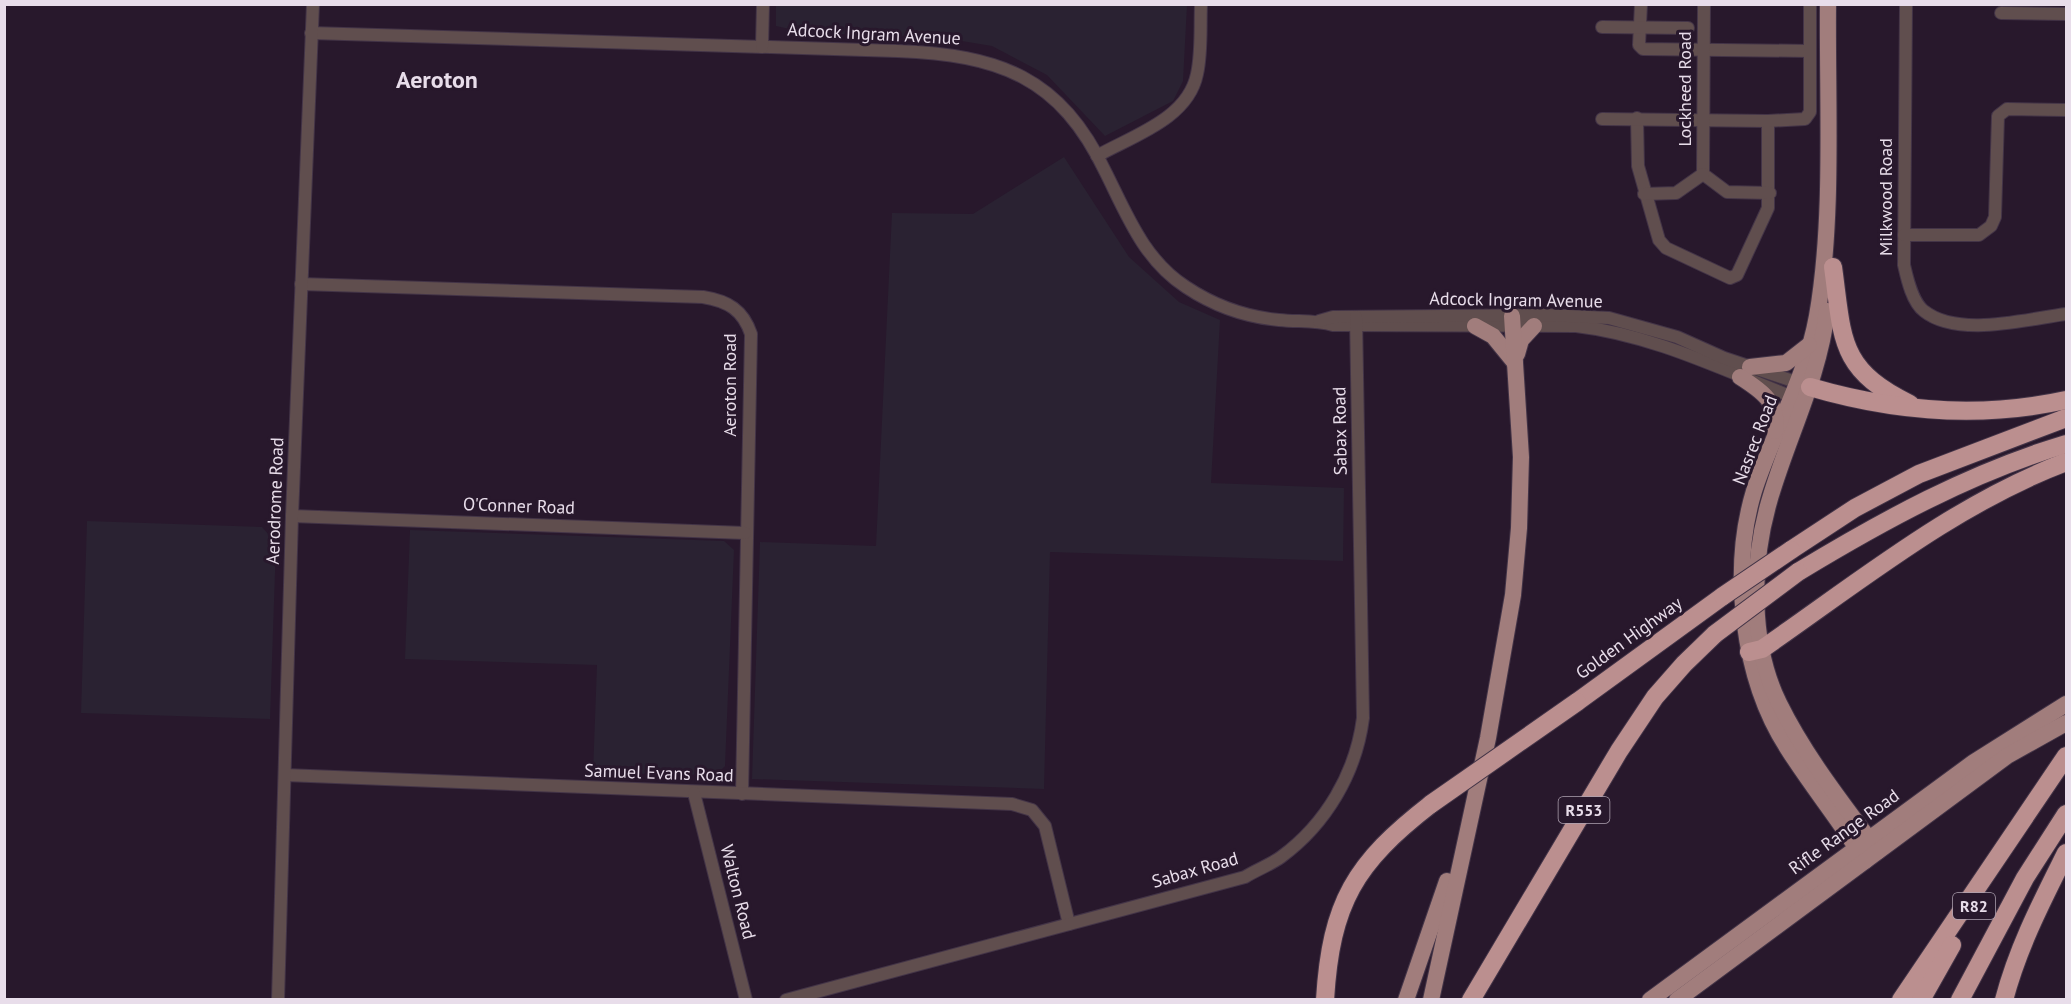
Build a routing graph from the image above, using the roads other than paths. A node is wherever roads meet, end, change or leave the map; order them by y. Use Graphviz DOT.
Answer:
graph roads {
  1 [pos="312,4"];
  2 [pos="763,4"];
  3 [pos="1201,4"];
  4 [pos="1641,4"];
  5 [pos="1704,4"];
  6 [pos="1810,4"];
  7 [pos="1827,4"];
  8 [pos="1835,4"];
  9 [pos="1906,4"];
  10 [pos="2001,13"];
  11 [pos="2067,14"];
  12 [pos="1602,27"];
  13 [pos="1640,27"];
  14 [pos="1688,28"];
  15 [pos="311,33"];
  16 [pos="762,47"];
  17 [pos="1703,51"];
  18 [pos="1810,51"];
  19 [pos="2067,110"];
  20 [pos="1636,118"];
  21 [pos="1602,119"];
  22 [pos="1703,119"];
  23 [pos="1768,121"];
  24 [pos="1097,156"];
  25 [pos="1703,174"];
  26 [pos="1770,193"];
  27 [pos="1644,194"];
  28 [pos="1904,235"];
  29 [pos="1833,267"];
  30 [pos="301,284"];
  31 [pos="2067,314"];
  32 [pos="1513,321"];
  33 [pos="1356,322"];
  34 [pos="1475,326"];
  35 [pos="1534,326"];
  36 [pos="1809,344"];
  37 [pos="1515,364"];
  38 [pos="1745,372"];
  39 [pos="1801,392"];
  40 [pos="2067,400"];
  41 [pos="1921,410"];
  42 [pos="2067,418"];
  43 [pos="2067,444"];
  44 [pos="1772,447"];
  45 [pos="2067,462"];
  46 [pos="292,516"];
  47 [pos="745,532"];
  48 [pos="1756,650"];
  49 [pos="2067,704"];
  50 [pos="2053,724"];
  51 [pos="2067,756"];
  52 [pos="285,775"];
  53 [pos="694,793"];
  54 [pos="742,794"];
  55 [pos="1473,797"];
  56 [pos="2028,813"];
  57 [pos="2067,814"];
  58 [pos="1845,818"];
  59 [pos="1885,826"];
  60 [pos="1867,849"];
  61 [pos="2067,853"];
  62 [pos="1836,862"];
  63 [pos="1069,924"];
  64 [pos="278,999"];
  65 [pos="746,999"];
  66 [pos="786,999"];
  67 [pos="1325,999"];
  68 [pos="1406,999"];
  69 [pos="1431,999"];
  70 [pos="1472,999"];
  71 [pos="1650,999"];
  72 [pos="1677,999"];
  73 [pos="1901,999"];
  74 [pos="1921,999"];
  75 [pos="1959,999"];
  76 [pos="2004,999"];
  1 -- 15 [label="street, Aerodrome Road"];
  2 -- 16 [label="street"];
  3 -- 24 [label="street"];
  4 -- 13 [label="street"];
  5 -- 17 [label="street, Lockheed Road"];
  6 -- 18 [label="street"];
  7 -- 36 [label="main road, Nasrec Road"];
  8 -- 29 [label="main road, Nasrec Road"];
  9 -- 28 [label="street, Milkwood Road"];
  10 -- 11 [label="street"];
  12 -- 13 [label="street"];
  13 -- 14 [label="street"];
  13 -- 17 [label="street"];
  15 -- 16 [label="street, Adcock Ingram Avenue"];
  15 -- 30 [label="street, Aerodrome Road"];
  16 -- 24 [label="street, Adcock Ingram Avenue"];
  17 -- 18 [label="street"];
  17 -- 22 [label="street, Lockheed Road"];
  18 -- 23 [label="street"];
  19 -- 28 [label="street"];
  20 -- 21 [label="street"];
  20 -- 22 [label="street"];
  20 -- 27 [label="street"];
  22 -- 23 [label="street"];
  22 -- 25 [label="street, Lockheed Road"];
  23 -- 26 [label="street"];
  24 -- 33 [label="street, Adcock Ingram Avenue"];
  25 -- 26 [label="street"];
  25 -- 27 [label="street"];
  26 -- 27 [label="street"];
  28 -- 31 [label="street, Milkwood Road"];
  29 -- 39 [label="main road, Nasrec Road"];
  29 -- 41 [label="highway"];
  30 -- 46 [label="street, Aerodrome Road"];
  30 -- 47 [label="street, Aeroton Road"];
  32 -- 33 [label="street, Adcock Ingram Avenue"];
  32 -- 34 [label="street, Adcock Ingram Avenue"];
  32 -- 35 [label="street, Adcock Ingram Avenue"];
  32 -- 37 [label="main road"];
  32 -- 38 [label="street, Adcock Ingram Avenue"];
  33 -- 34 [label="street, Adcock Ingram Avenue"];
  33 -- 63 [label="street, Sabax Road"];
  34 -- 37 [label="main road"];
  35 -- 37 [label="main road"];
  35 -- 38 [label="street, Adcock Ingram Avenue"];
  36 -- 38 [label="main road"];
  36 -- 39 [label="main road, Nasrec Road"];
  37 -- 55 [label="main road"];
  38 -- 39 [label="street, Adcock Ingram Avenue"];
  38 -- 44 [label="main road"];
  39 -- 41 [label="highway"];
  39 -- 44 [label="main road, Nasrec Road"];
  39 -- 48 [label="main road, Nasrec Road"];
  40 -- 41 [label="highway"];
  42 -- 67 [label="highway, Golden Highway, bridge"];
  43 -- 70 [label="highway, R553, bridge"];
  44 -- 48 [label="main road, Nasrec Road"];
  45 -- 48 [label="highway"];
  46 -- 47 [label="street, O'Conner Road"];
  46 -- 52 [label="street, Aerodrome Road"];
  47 -- 54 [label="street, Aeroton Road"];
  48 -- 58 [label="main road, Nasrec Road"];
  49 -- 50 [label="main road, Rifle Range Road"];
  50 -- 59 [label="main road, Rifle Range Road"];
  50 -- 60 [label="main road, Rifle Range Road"];
  51 -- 56 [label="highway"];
  52 -- 53 [label="street, Samuel Evans Road"];
  52 -- 64 [label="street, Aerodrome Road"];
  53 -- 54 [label="street, Samuel Evans Road"];
  53 -- 65 [label="street, Walton Road"];
  54 -- 63 [label="street, Samuel Evans Road"];
  55 -- 68 [label="main road"];
  55 -- 69 [label="main road"];
  56 -- 73 [label="highway"];
  56 -- 74 [label="highway, R82"];
  57 -- 75 [label="highway, R82"];
  58 -- 59 [label="main road"];
  58 -- 60 [label="main road, Nasrec Road"];
  58 -- 62 [label="main road"];
  59 -- 60 [label="main road, Rifle Range Road"];
  60 -- 62 [label="main road, Rifle Range Road"];
  60 -- 72 [label="main road, Rifle Range Road"];
  61 -- 76 [label="highway"];
  62 -- 71 [label="main road, Rifle Range Road"];
  63 -- 66 [label="street, Sabax Road"];
}
